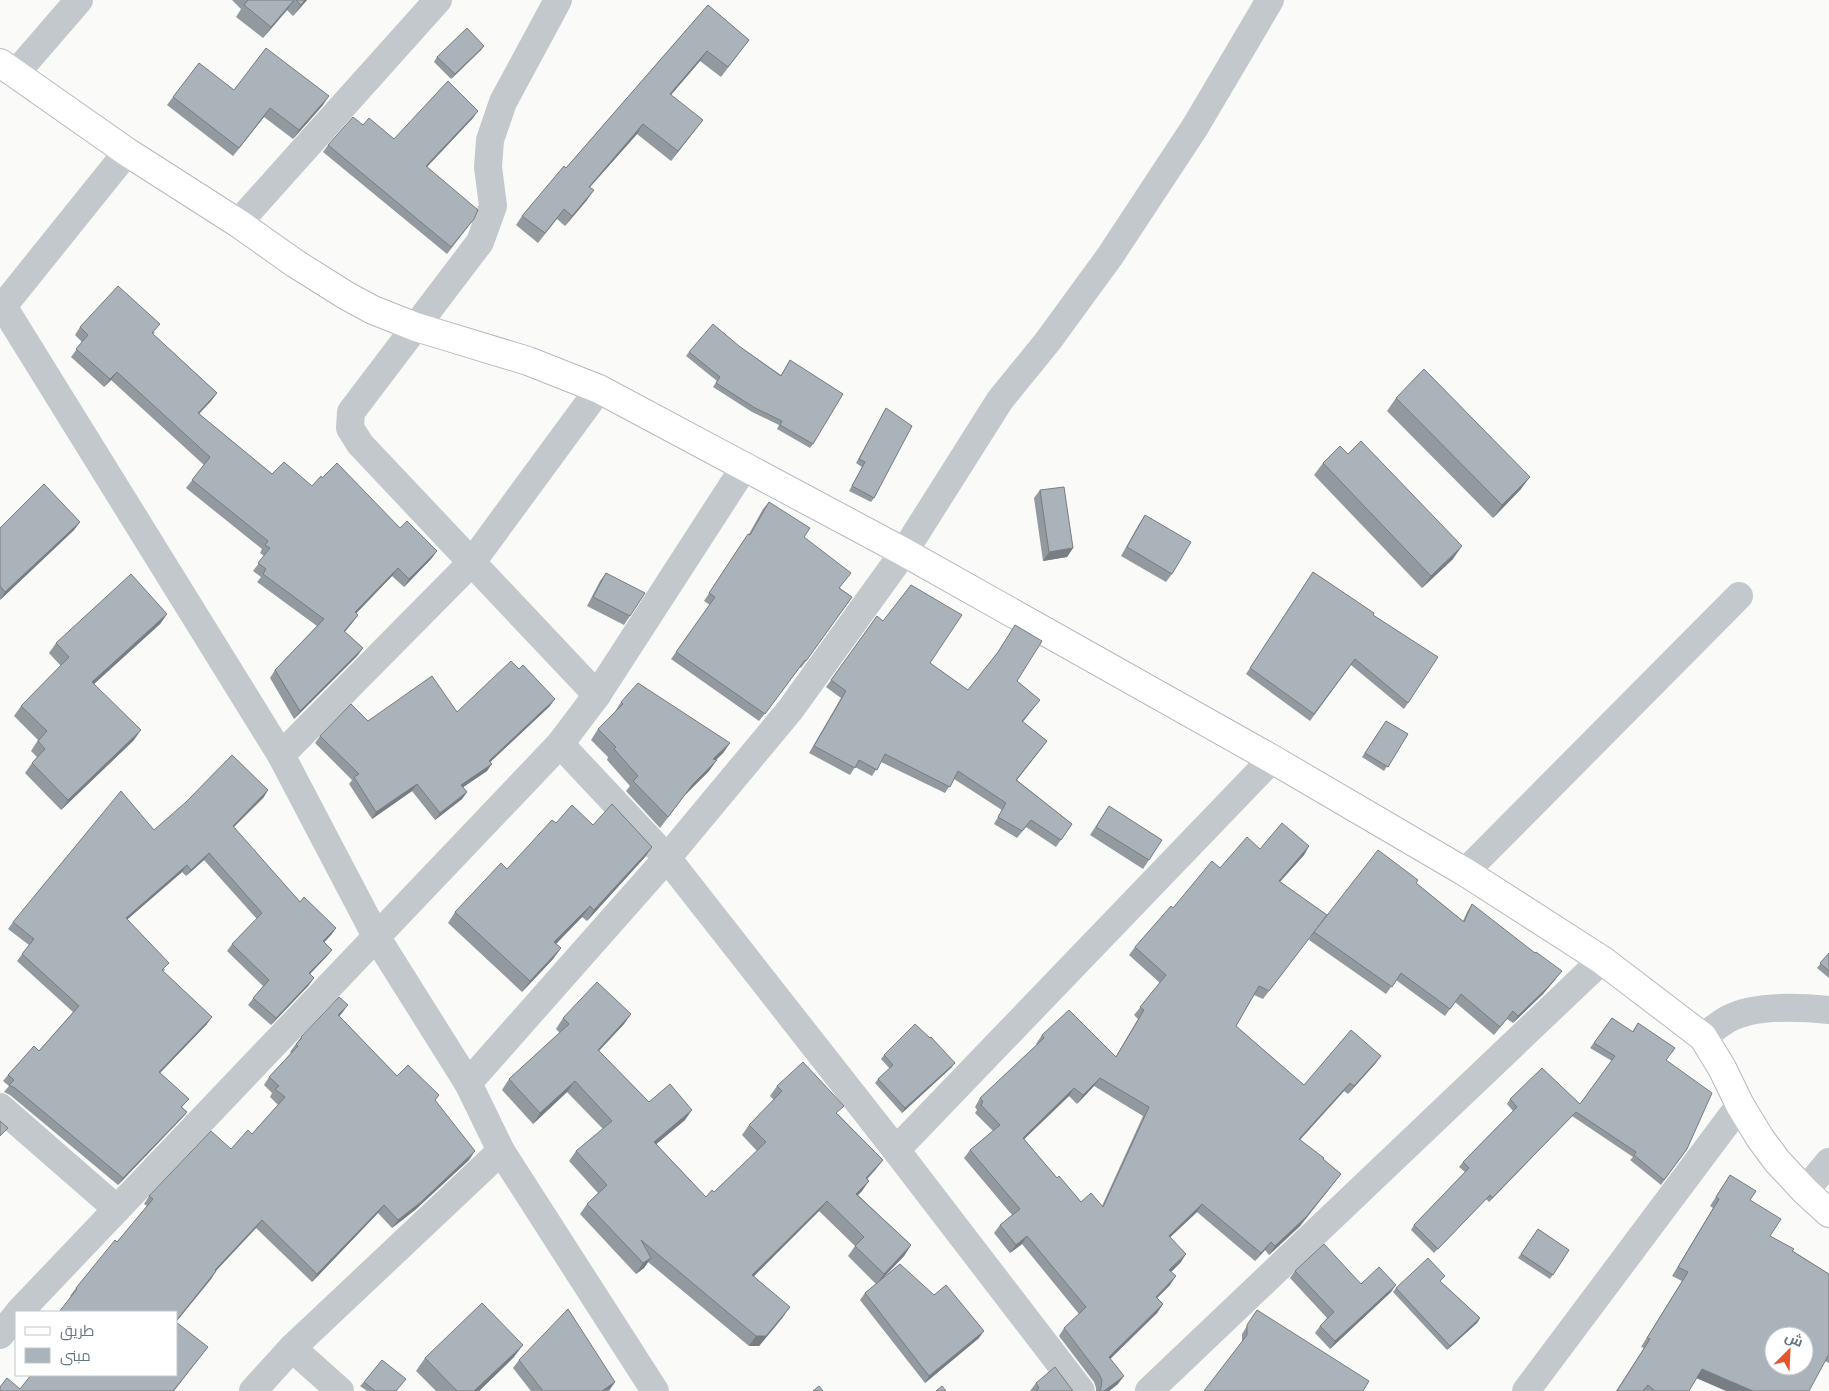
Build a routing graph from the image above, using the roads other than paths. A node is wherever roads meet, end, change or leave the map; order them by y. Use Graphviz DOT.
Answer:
graph roads {
  1 [pos="79,0"];
  2 [pos="438,0"];
  3 [pos="558,0"];
  4 [pos="1270,0"];
  5 [pos="8,68"];
  6 [pos="127,152"];
  7 [pos="238,223"];
  8 [pos="2,308"];
  9 [pos="416,327"];
  10 [pos="599,388"];
  11 [pos="745,466"];
  12 [pos="904,552"];
  13 [pos="472,562"];
  14 [pos="1739,596"];
  15 [pos="598,696"];
  16 [pos="560,744"];
  17 [pos="281,754"];
  18 [pos="1272,759"];
  19 [pos="667,858"];
  20 [pos="1465,872"];
  21 [pos="376,938"];
  22 [pos="1602,960"];
  23 [pos="1829,1010"];
  24 [pos="1703,1037"];
  25 [pos="468,1083"];
  26 [pos="1740,1105"];
  27 [pos="0,1107"];
  28 [pos="896,1150"];
  29 [pos="501,1151"];
  30 [pos="1829,1162"];
  31 [pos="1805,1191"];
  32 [pos="117,1209"];
  33 [pos="1829,1213"];
  34 [pos="0,1301"];
  35 [pos="20,1311"];
  36 [pos="15,1312"];
  37 [pos="15,1316"];
  38 [pos="0,1334"];
  39 [pos="292,1348"];
  40 [pos="253,1391"];
  41 [pos="340,1391"];
  42 [pos="655,1391"];
  43 [pos="1081,1391"];
  44 [pos="1149,1391"];
  45 [pos="1526,1391"];
  1 -- 5 [label="street"];
  2 -- 7 [label="street"];
  3 -- 9 [label="street"];
  4 -- 12 [label="street"];
  5 -- 6 [label="street"];
  6 -- 7 [label="street"];
  6 -- 8 [label="street"];
  7 -- 9 [label="street"];
  8 -- 17 [label="street"];
  9 -- 10 [label="street"];
  9 -- 13 [label="street"];
  10 -- 11 [label="street"];
  10 -- 13 [label="street"];
  11 -- 12 [label="street"];
  11 -- 15 [label="street"];
  12 -- 18 [label="street"];
  12 -- 19 [label="street"];
  13 -- 15 [label="street"];
  13 -- 17 [label="street"];
  14 -- 20 [label="street"];
  15 -- 16 [label="street"];
  16 -- 19 [label="street"];
  16 -- 21 [label="street"];
  17 -- 21 [label="street"];
  18 -- 20 [label="street"];
  18 -- 28 [label="street"];
  19 -- 25 [label="street"];
  19 -- 28 [label="street"];
  20 -- 22 [label="street"];
  21 -- 25 [label="street"];
  21 -- 32 [label="street"];
  22 -- 24 [label="street"];
  22 -- 44 [label="street"];
  23 -- 24 [label="street"];
  24 -- 26 [label="street"];
  25 -- 29 [label="street"];
  26 -- 31 [label="street"];
  26 -- 45 [label="street"];
  27 -- 32 [label="street"];
  28 -- 43 [label="street"];
  29 -- 39 [label="street"];
  29 -- 42 [label="street"];
  30 -- 31 [label="street"];
  31 -- 33 [label="street"];
  32 -- 35 [label="street"];
  34 -- 36 [label="street"];
  37 -- 38 [label="street"];
  39 -- 40 [label="street"];
  39 -- 41 [label="street"];
}
